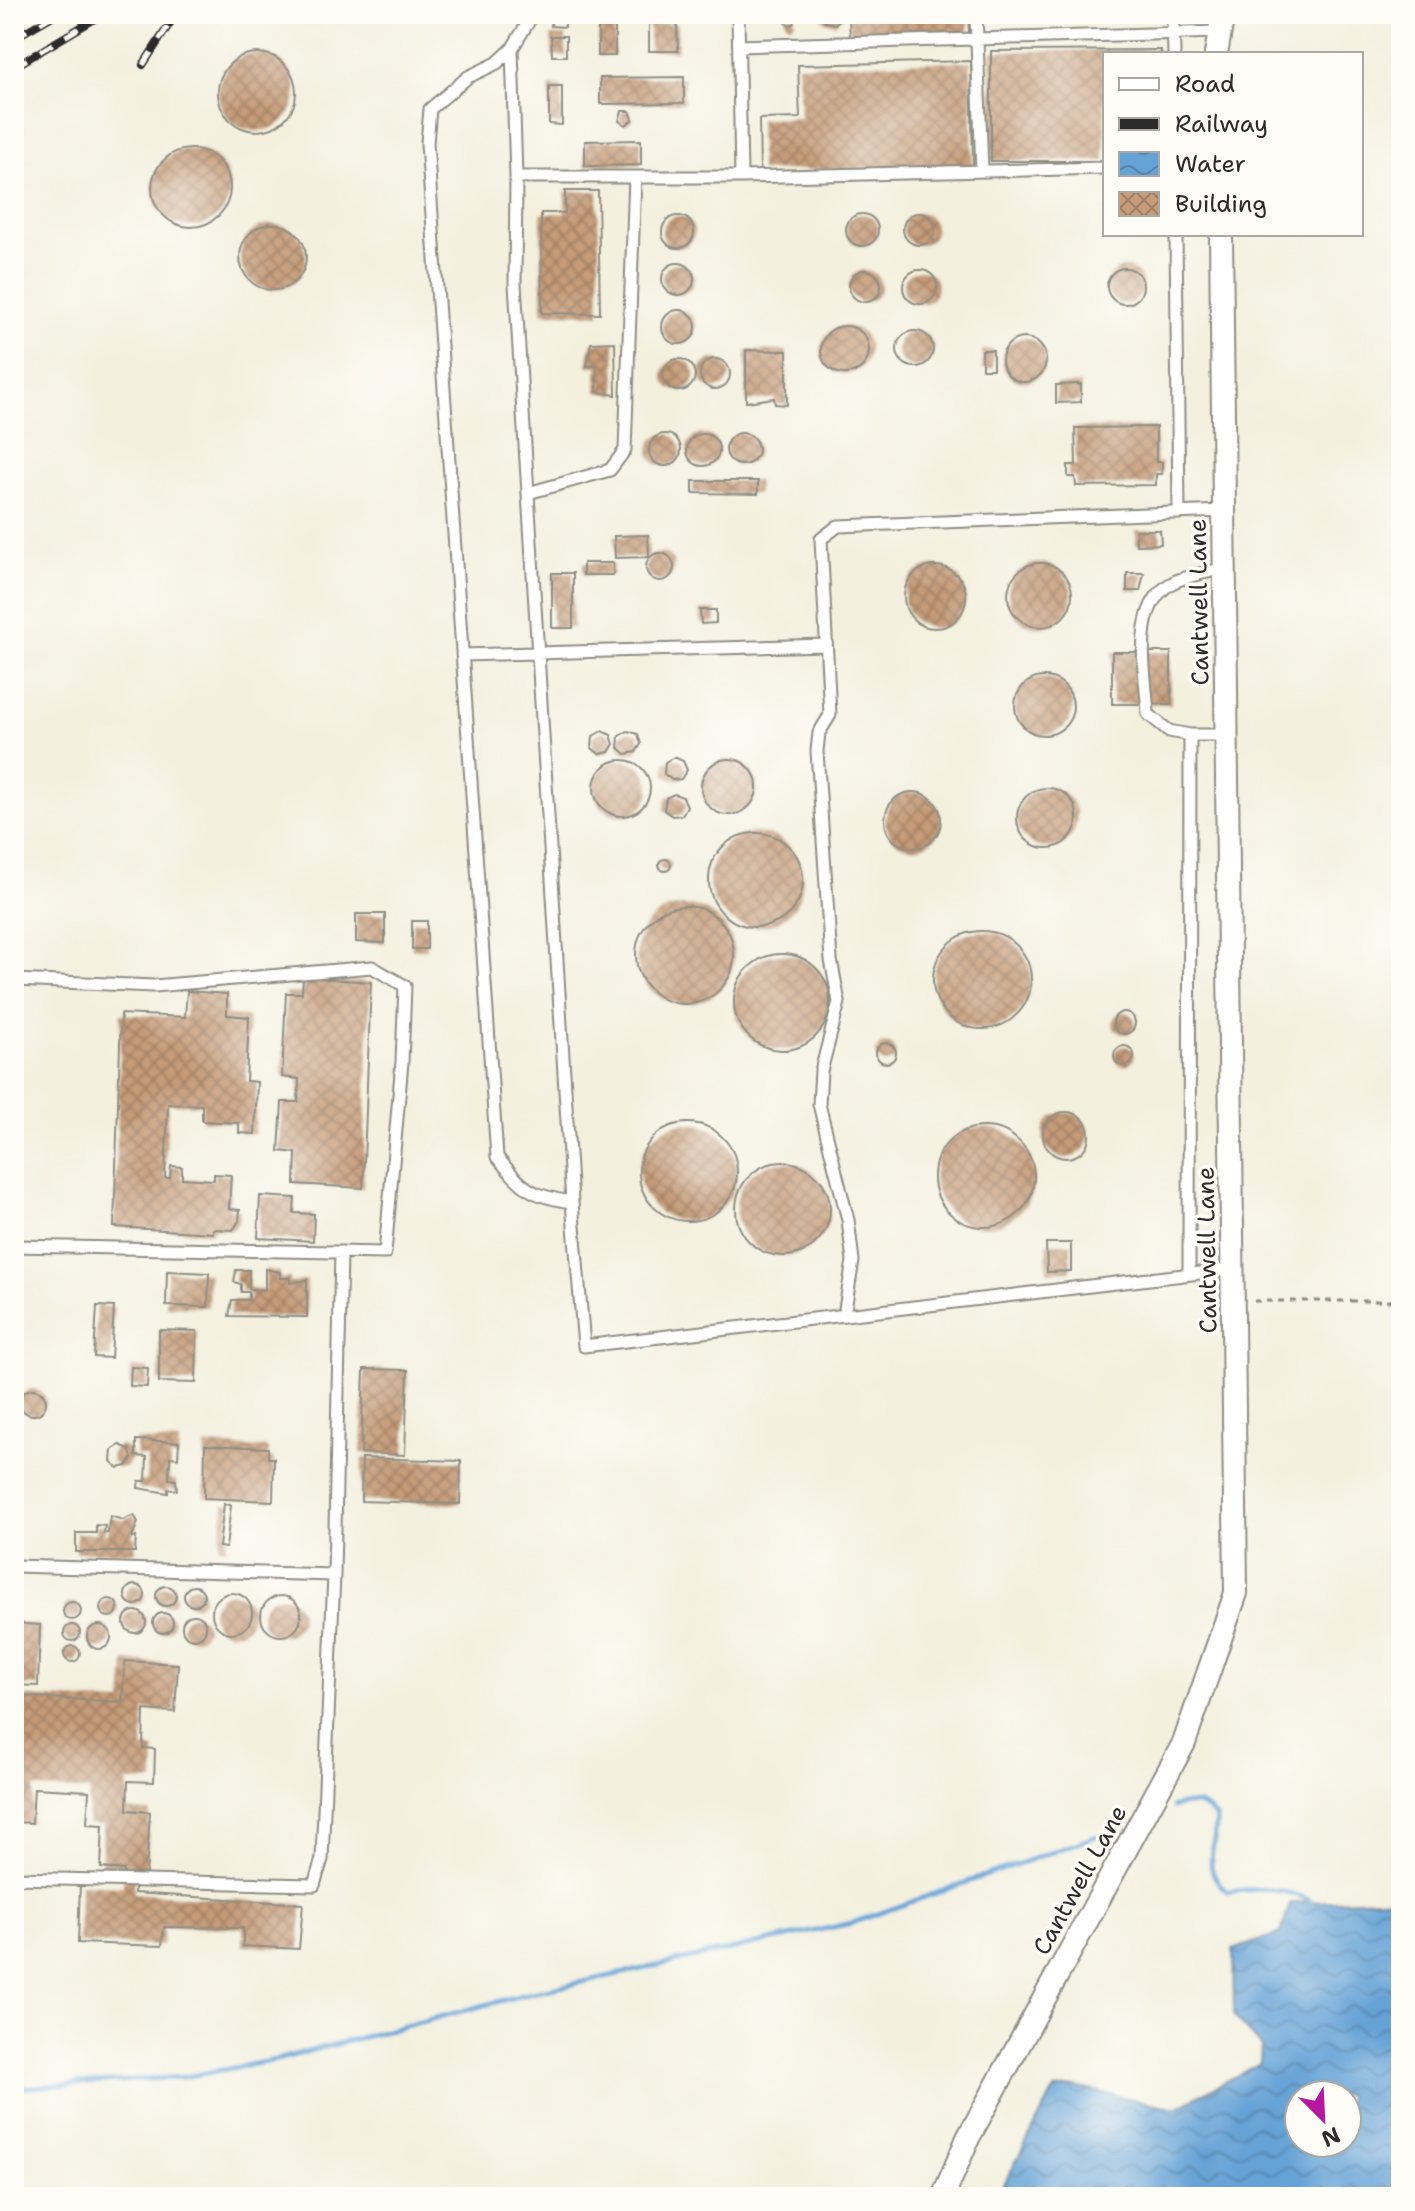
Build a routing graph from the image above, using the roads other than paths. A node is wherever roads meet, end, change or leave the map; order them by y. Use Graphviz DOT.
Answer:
graph roads {
  1 [pos="533,14"];
  2 [pos="738,14"];
  3 [pos="976,14"];
  4 [pos="1173,14"];
  5 [pos="1173,32"];
  6 [pos="1219,33"];
  7 [pos="977,39"];
  8 [pos="739,46"];
  9 [pos="512,49"];
  10 [pos="1174,52"];
  11 [pos="1103,168"];
  12 [pos="982,171"];
  13 [pos="516,177"];
  14 [pos="635,177"];
  15 [pos="741,177"];
  16 [pos="1176,236"];
  17 [pos="1221,236"];
  18 [pos="528,493"];
  19 [pos="1224,511"];
  20 [pos="1179,513"];
  21 [pos="1225,568"];
  22 [pos="826,645"];
  23 [pos="537,653"];
  24 [pos="462,655"];
  25 [pos="1190,735"];
  26 [pos="1227,735"];
  27 [pos="14,980"];
  28 [pos="572,1202"];
  29 [pos="14,1246"];
  30 [pos="341,1252"];
  31 [pos="1234,1269"];
  32 [pos="1189,1274"];
  33 [pos="844,1315"];
  34 [pos="14,1566"];
  35 [pos="334,1575"];
  36 [pos="14,1878"];
  37 [pos="943,2197"];
  1 -- 9 [label="lane"];
  2 -- 8 [label="lane"];
  3 -- 7 [label="lane"];
  4 -- 5 [label="lane"];
  5 -- 6 [label="lane"];
  5 -- 7 [label="lane"];
  5 -- 10 [label="lane"];
  7 -- 8 [label="lane"];
  7 -- 12 [label="lane"];
  8 -- 15 [label="lane"];
  9 -- 13 [label="lane"];
  9 -- 24 [label="lane"];
  11 -- 12 [label="lane"];
  12 -- 15 [label="lane"];
  13 -- 14 [label="lane"];
  13 -- 18 [label="lane"];
  14 -- 15 [label="lane"];
  14 -- 18 [label="lane"];
  16 -- 20 [label="lane"];
  17 -- 19 [label="street, Cantwell Lane"];
  18 -- 23 [label="lane"];
  19 -- 20 [label="lane"];
  19 -- 21 [label="street, Cantwell Lane"];
  20 -- 22 [label="lane"];
  21 -- 25 [label="lane"];
  21 -- 26 [label="street, Cantwell Lane"];
  22 -- 23 [label="lane"];
  22 -- 33 [label="lane"];
  23 -- 24 [label="lane"];
  23 -- 28 [label="lane"];
  24 -- 28 [label="lane"];
  25 -- 26 [label="lane"];
  25 -- 32 [label="lane"];
  26 -- 31 [label="street, Cantwell Lane"];
  27 -- 30 [label="lane"];
  28 -- 33 [label="lane"];
  29 -- 30 [label="lane"];
  30 -- 35 [label="lane"];
  31 -- 32 [label="lane"];
  31 -- 37 [label="street, Cantwell Lane"];
  32 -- 33 [label="lane"];
  34 -- 35 [label="lane"];
  35 -- 36 [label="lane"];
}
